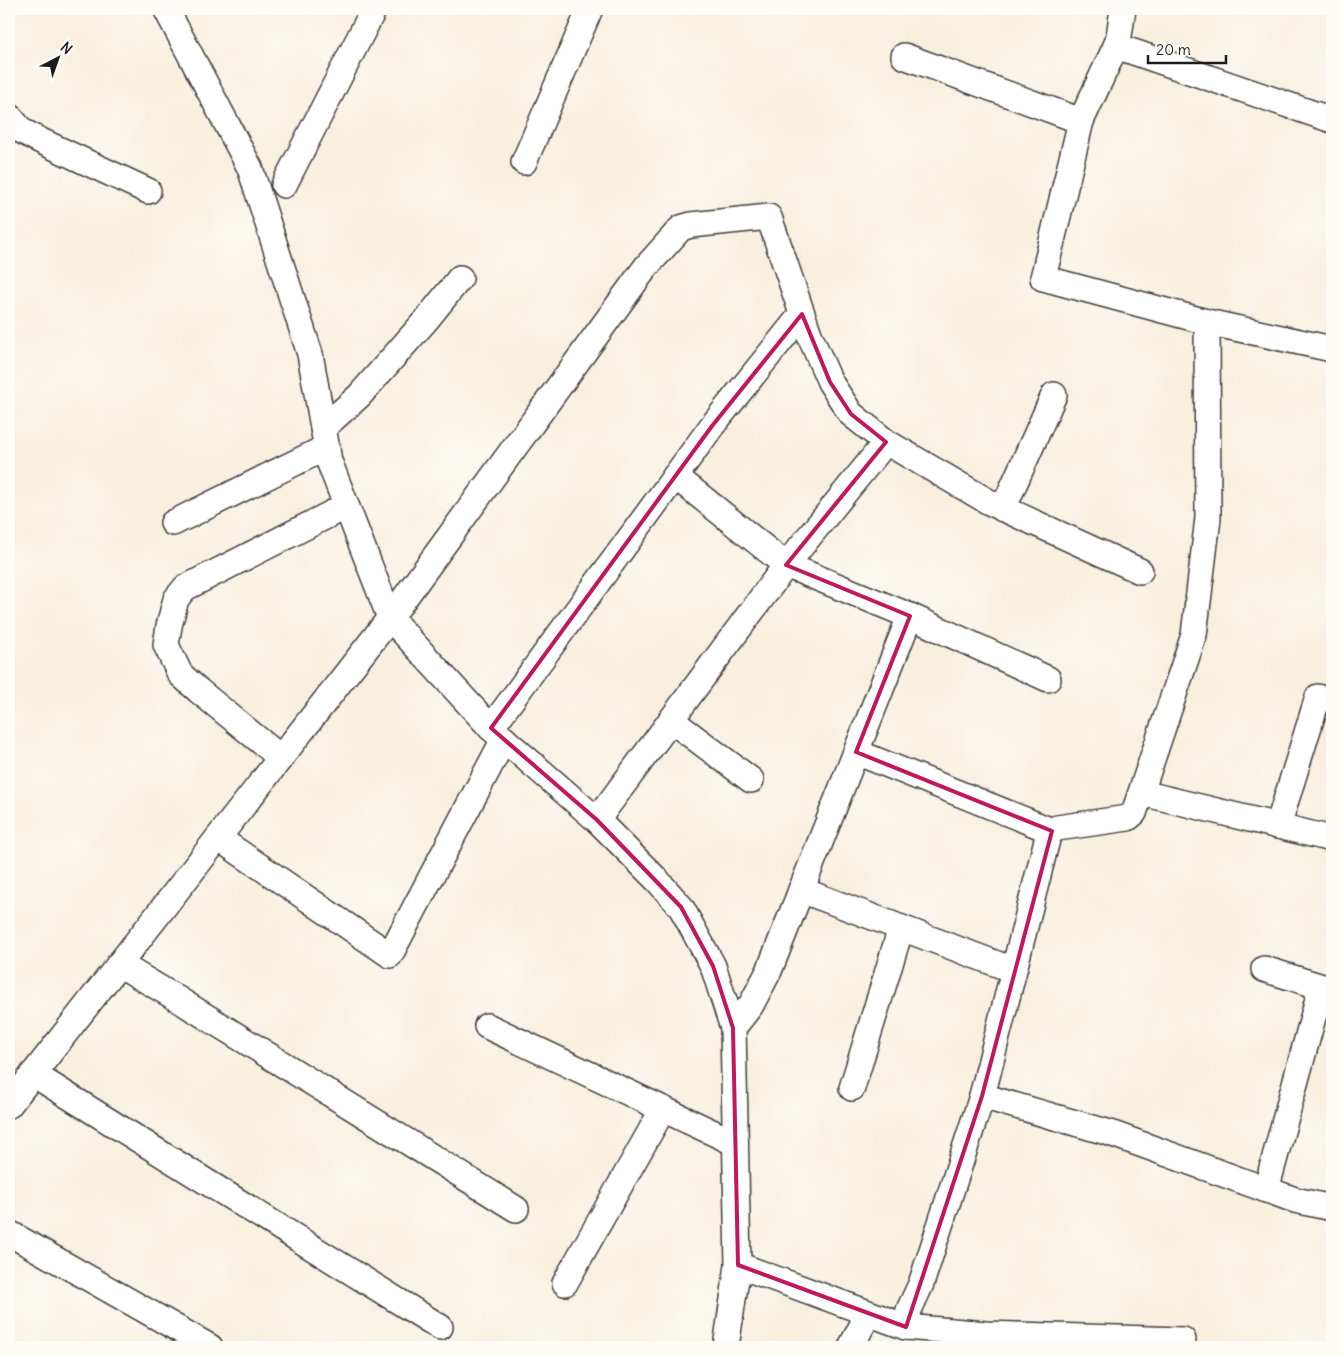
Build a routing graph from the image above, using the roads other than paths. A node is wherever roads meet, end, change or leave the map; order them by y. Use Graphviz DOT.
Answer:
graph roads {
  1 [pos="166,9"];
  2 [pos="374,9"];
  3 [pos="590,9"];
  4 [pos="1123,9"];
  5 [pos="1116,46"];
  6 [pos="904,56"];
  7 [pos="9,116"];
  8 [pos="1332,120"];
  9 [pos="1081,121"];
  10 [pos="524,162"];
  11 [pos="284,185"];
  12 [pos="148,191"];
  13 [pos="460,278"];
  14 [pos="802,314"];
  15 [pos="1207,322"];
  16 [pos="1332,349"];
  17 [pos="1054,395"];
  18 [pos="325,437"];
  19 [pos="886,442"];
  20 [pos="675,476"];
  21 [pos="346,506"];
  22 [pos="1003,508"];
  23 [pos="173,523"];
  24 [pos="786,565"];
  25 [pos="1140,571"];
  26 [pos="910,616"];
  27 [pos="390,618"];
  28 [pos="1048,679"];
  29 [pos="1318,698"];
  30 [pos="671,720"];
  31 [pos="497,734"];
  32 [pos="856,752"];
  33 [pos="281,758"];
  34 [pos="750,780"];
  35 [pos="1142,793"];
  36 [pos="597,820"];
  37 [pos="1278,826"];
  38 [pos="1052,830"];
  39 [pos="218,838"];
  40 [pos="1332,839"];
  41 [pos="801,890"];
  42 [pos="901,928"];
  43 [pos="119,964"];
  44 [pos="1264,969"];
  45 [pos="1013,970"];
  46 [pos="1327,989"];
  47 [pos="487,1026"];
  48 [pos="733,1028"];
  49 [pos="33,1074"];
  50 [pos="852,1088"];
  51 [pos="982,1096"];
  52 [pos="9,1105"];
  53 [pos="663,1109"];
  54 [pos="735,1143"];
  55 [pos="1266,1190"];
  56 [pos="1332,1208"];
  57 [pos="516,1209"];
  58 [pos="9,1233"];
  59 [pos="738,1265"];
  60 [pos="565,1283"];
  61 [pos="868,1314"];
  62 [pos="440,1327"];
  63 [pos="906,1327"];
  64 [pos="1183,1340"];
  65 [pos="210,1347"];
  66 [pos="726,1347"];
  67 [pos="851,1347"];
  1 -- 18 [label="street"];
  2 -- 11 [label="street"];
  3 -- 10 [label="street"];
  4 -- 5 [label="street"];
  5 -- 8 [label="street"];
  5 -- 9 [label="street"];
  6 -- 9 [label="street"];
  7 -- 12 [label="street"];
  9 -- 15 [label="street"];
  13 -- 18 [label="street"];
  14 -- 19 [label="street"];
  14 -- 20 [label="street"];
  14 -- 27 [label="street"];
  15 -- 16 [label="street"];
  15 -- 35 [label="street"];
  17 -- 22 [label="street"];
  18 -- 21 [label="street"];
  18 -- 23 [label="street"];
  19 -- 22 [label="street"];
  19 -- 24 [label="street"];
  20 -- 24 [label="street"];
  20 -- 31 [label="street"];
  21 -- 27 [label="street"];
  21 -- 33 [label="street"];
  22 -- 25 [label="street"];
  24 -- 26 [label="street"];
  24 -- 30 [label="street"];
  26 -- 28 [label="street"];
  26 -- 32 [label="street"];
  27 -- 31 [label="street"];
  27 -- 33 [label="street"];
  29 -- 37 [label="street"];
  30 -- 34 [label="street"];
  30 -- 36 [label="street"];
  31 -- 36 [label="street"];
  31 -- 39 [label="street"];
  32 -- 38 [label="street"];
  32 -- 41 [label="street"];
  33 -- 39 [label="street"];
  35 -- 37 [label="street"];
  35 -- 38 [label="street"];
  36 -- 48 [label="street"];
  37 -- 40 [label="street"];
  38 -- 45 [label="street"];
  39 -- 43 [label="street"];
  41 -- 42 [label="street"];
  41 -- 48 [label="street"];
  42 -- 45 [label="street"];
  42 -- 50 [label="street"];
  43 -- 49 [label="street"];
  43 -- 57 [label="street"];
  44 -- 46 [label="street"];
  45 -- 51 [label="street"];
  46 -- 55 [label="street"];
  47 -- 53 [label="street"];
  48 -- 54 [label="street"];
  49 -- 52 [label="street"];
  49 -- 62 [label="street"];
  51 -- 55 [label="street"];
  51 -- 63 [label="street"];
  53 -- 54 [label="street"];
  53 -- 60 [label="street"];
  54 -- 59 [label="street"];
  55 -- 56 [label="street"];
  58 -- 65 [label="street"];
  59 -- 61 [label="street"];
  59 -- 66 [label="street"];
  61 -- 63 [label="street"];
  61 -- 67 [label="street"];
  63 -- 64 [label="street"];
}
